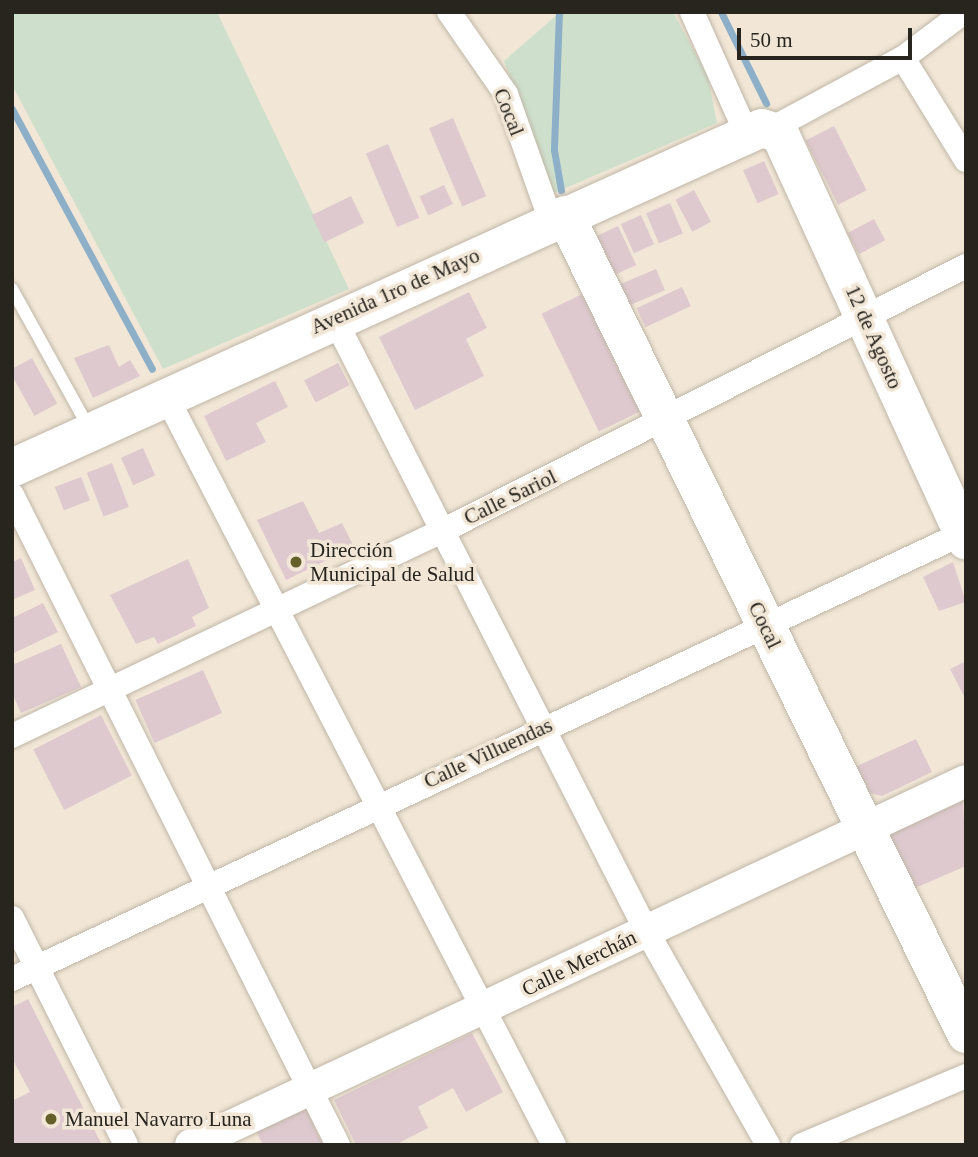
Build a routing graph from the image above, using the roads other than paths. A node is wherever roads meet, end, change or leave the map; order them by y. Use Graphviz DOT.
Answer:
graph roads {
  1 [pos="449,12"];
  2 [pos="692,12"];
  3 [pos="964,12"];
  4 [pos="903,58"];
  5 [pos="766,132"];
  6 [pos="966,160"];
  7 [pos="558,218"];
  8 [pos="966,266"];
  9 [pos="12,289"];
  10 [pos="334,318"];
  11 [pos="867,320"];
  12 [pos="165,394"];
  13 [pos="663,421"];
  14 [pos="90,430"];
  15 [pos="12,468"];
  16 [pos="12,495"];
  17 [pos="442,531"];
  18 [pos="965,535"];
  19 [pos="274,612"];
  20 [pos="765,624"];
  21 [pos="108,690"];
  22 [pos="546,727"];
  23 [pos="12,736"];
  24 [pos="966,781"];
  25 [pos="379,803"];
  26 [pos="863,830"];
  27 [pos="209,886"];
  28 [pos="12,918"];
  29 [pos="646,930"];
  30 [pos="38,967"];
  31 [pos="12,979"];
  32 [pos="481,1011"];
  33 [pos="966,1034"];
  34 [pos="966,1076"];
  35 [pos="307,1089"];
  36 [pos="125,1145"];
  37 [pos="191,1145"];
  38 [pos="338,1145"];
  39 [pos="554,1145"];
  40 [pos="768,1145"];
  41 [pos="802,1145"];
  1 -- 7 [label="street, Cocal"];
  2 -- 5 [label="street, 12 de Agosto"];
  3 -- 4 [label="street"];
  4 -- 5 [label="street"];
  4 -- 6 [label="street"];
  5 -- 7 [label="main road, Avenida 1ro de Mayo"];
  5 -- 11 [label="main road, 12 de Agosto"];
  7 -- 10 [label="main road, Avenida 1ro de Mayo"];
  7 -- 13 [label="main road, Cocal"];
  8 -- 11 [label="street, Calle Sariol"];
  9 -- 14 [label="lane"];
  10 -- 12 [label="main road, Avenida 1ro de Mayo"];
  10 -- 17 [label="street"];
  11 -- 13 [label="street, Calle Sariol"];
  11 -- 18 [label="main road, 12 de Agosto"];
  12 -- 14 [label="main road, Avenida 1ro de Mayo"];
  12 -- 19 [label="street"];
  13 -- 17 [label="street, Calle Sariol"];
  13 -- 20 [label="main road, Cocal"];
  14 -- 15 [label="main road, Avenida 1ro de Mayo"];
  16 -- 21 [label="street"];
  17 -- 19 [label="street, Calle Sariol"];
  17 -- 22 [label="street"];
  18 -- 20 [label="street, Calle Villuendas"];
  19 -- 21 [label="street, Calle Sariol"];
  19 -- 25 [label="street"];
  20 -- 22 [label="street, Calle Villuendas"];
  20 -- 26 [label="main road, Cocal"];
  21 -- 23 [label="street, Calle Sariol"];
  21 -- 27 [label="street"];
  22 -- 25 [label="street, Calle Villuendas"];
  22 -- 29 [label="street"];
  24 -- 26 [label="street, Calle Merchán"];
  25 -- 27 [label="street, Calle Villuendas"];
  25 -- 32 [label="street"];
  26 -- 29 [label="street, Calle Merchán"];
  26 -- 33 [label="main road, Cocal"];
  27 -- 30 [label="street, Calle Villuendas"];
  27 -- 35 [label="street"];
  28 -- 30 [label="street"];
  29 -- 32 [label="street, Calle Merchán"];
  29 -- 40 [label="street"];
  30 -- 31 [label="street, Calle Villuendas"];
  30 -- 36 [label="street"];
  32 -- 35 [label="street, Calle Merchán"];
  32 -- 39 [label="street"];
  34 -- 41 [label="street"];
  35 -- 37 [label="street, Calle Merchán"];
  35 -- 38 [label="street"];
}
